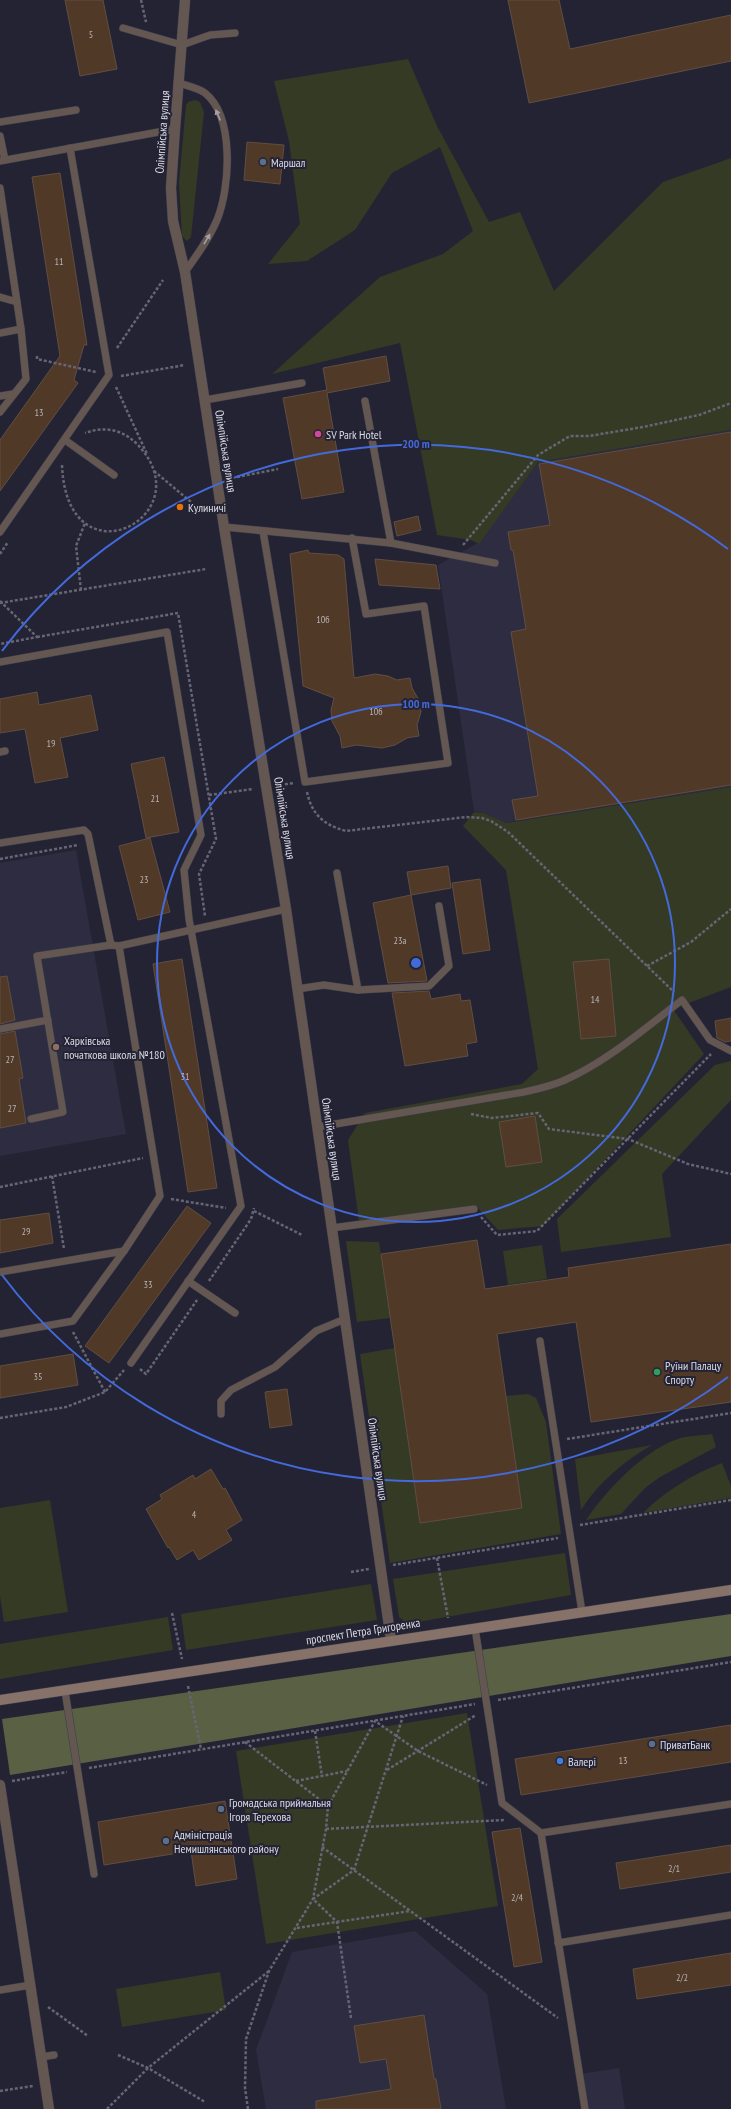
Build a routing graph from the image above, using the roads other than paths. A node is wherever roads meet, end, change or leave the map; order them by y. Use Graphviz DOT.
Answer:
graph roads {
  1 [pos="185,0"];
  2 [pos="123,28"];
  3 [pos="235,33"];
  4 [pos="182,45"];
  5 [pos="179,83"];
  6 [pos="76,110"];
  7 [pos="0,122"];
  8 [pos="174,129"];
  9 [pos="0,136"];
  10 [pos="70,148"];
  11 [pos="2,161"];
  12 [pos="0,188"];
  13 [pos="185,272"];
  14 [pos="0,297"];
  15 [pos="17,302"];
  16 [pos="21,328"];
  17 [pos="0,333"];
  18 [pos="302,384"];
  19 [pos="13,394"];
  20 [pos="0,396"];
  21 [pos="205,400"];
  22 [pos="365,401"];
  23 [pos="0,412"];
  24 [pos="65,440"];
  25 [pos="114,476"];
  26 [pos="224,527"];
  27 [pos="263,531"];
  28 [pos="0,532"];
  29 [pos="352,538"];
  30 [pos="391,542"];
  31 [pos="495,562"];
  32 [pos="0,662"];
  33 [pos="0,843"];
  34 [pos="337,873"];
  35 [pos="439,906"];
  36 [pos="286,909"];
  37 [pos="191,930"];
  38 [pos="111,945"];
  39 [pos="119,946"];
  40 [pos="298,989"];
  41 [pos="358,990"];
  42 [pos="48,1020"];
  43 [pos="0,1029"];
  44 [pos="731,1051"];
  45 [pos="31,1119"];
  46 [pos="318,1127"];
  47 [pos="474,1209"];
  48 [pos="332,1228"];
  49 [pos="124,1252"];
  50 [pos="0,1272"];
  51 [pos="188,1281"];
  52 [pos="236,1314"];
  53 [pos="345,1319"];
  54 [pos="0,1334"];
  55 [pos="540,1341"];
  56 [pos="131,1362"];
  57 [pos="221,1414"];
  58 [pos="731,1590"];
  59 [pos="582,1612"];
  60 [pos="475,1628"];
  61 [pos="391,1640"];
  62 [pos="64,1691"];
  63 [pos="0,1700"];
  64 [pos="4,1783"];
  65 [pos="731,1804"];
  66 [pos="540,1832"];
  67 [pos="94,1874"];
  68 [pos="731,1914"];
  69 [pos="558,1943"];
  70 [pos="0,1990"];
  71 [pos="31,1990"];
  72 [pos="54,2055"];
  73 [pos="42,2057"];
  74 [pos="49,2109"];
  75 [pos="585,2109"];
  1 -- 4 [label="street, Олімпійська вулиця"];
  2 -- 4 [label="lane"];
  3 -- 4 [label="lane"];
  4 -- 5 [label="street, Олімпійська вулиця"];
  5 -- 8 [label="street, Олімпійська вулиця"];
  13 -- 5 [label="lane, one-way"];
  6 -- 7 [label="lane"];
  8 -- 10 [label="lane"];
  8 -- 13 [label="street, Олімпійська вулиця"];
  9 -- 11 [label="lane"];
  10 -- 11 [label="lane"];
  10 -- 24 [label="lane"];
  12 -- 15 [label="lane"];
  13 -- 21 [label="street, Олімпійська вулиця"];
  14 -- 15 [label="lane"];
  15 -- 16 [label="lane"];
  16 -- 17 [label="lane"];
  16 -- 19 [label="lane"];
  18 -- 21 [label="lane"];
  19 -- 20 [label="lane"];
  19 -- 23 [label="lane"];
  21 -- 26 [label="street, Олімпійська вулиця"];
  22 -- 30 [label="lane"];
  24 -- 25 [label="lane"];
  24 -- 28 [label="lane"];
  26 -- 27 [label="lane"];
  26 -- 36 [label="street, Олімпійська вулиця"];
  27 -- 29 [label="lane"];
  27 -- 29 [label="lane"];
  29 -- 30 [label="lane"];
  30 -- 31 [label="lane"];
  32 -- 37 [label="lane"];
  33 -- 38 [label="lane"];
  34 -- 41 [label="lane"];
  35 -- 41 [label="lane"];
  36 -- 37 [label="lane"];
  36 -- 40 [label="street, Олімпійська вулиця"];
  37 -- 39 [label="lane"];
  37 -- 51 [label="lane"];
  38 -- 39 [label="lane"];
  38 -- 42 [label="lane"];
  39 -- 49 [label="lane"];
  40 -- 41 [label="lane"];
  40 -- 46 [label="street, Олімпійська вулиця"];
  42 -- 43 [label="lane"];
  42 -- 45 [label="lane"];
  44 -- 46 [label="lane"];
  46 -- 48 [label="street, Олімпійська вулиця"];
  47 -- 48 [label="lane"];
  48 -- 53 [label="street, Олімпійська вулиця"];
  49 -- 50 [label="lane"];
  49 -- 54 [label="lane"];
  51 -- 52 [label="lane"];
  51 -- 56 [label="lane"];
  53 -- 57 [label="lane"];
  53 -- 61 [label="street, Олімпійська вулиця"];
  55 -- 59 [label="lane"];
  58 -- 59 [label="main road, проспект Петра Григоренка"];
  59 -- 60 [label="main road, проспект Петра Григоренка"];
  60 -- 61 [label="main road, проспект Петра Григоренка"];
  60 -- 66 [label="lane"];
  61 -- 62 [label="main road, проспект Петра Григоренка"];
  62 -- 63 [label="main road, проспект Петра Григоренка"];
  62 -- 67 [label="lane"];
  64 -- 71 [label="street"];
  65 -- 66 [label="lane"];
  66 -- 69 [label="lane"];
  68 -- 69 [label="lane"];
  69 -- 75 [label="lane"];
  70 -- 71 [label="lane"];
  71 -- 73 [label="street"];
  72 -- 73 [label="lane"];
  73 -- 74 [label="street"];
}
